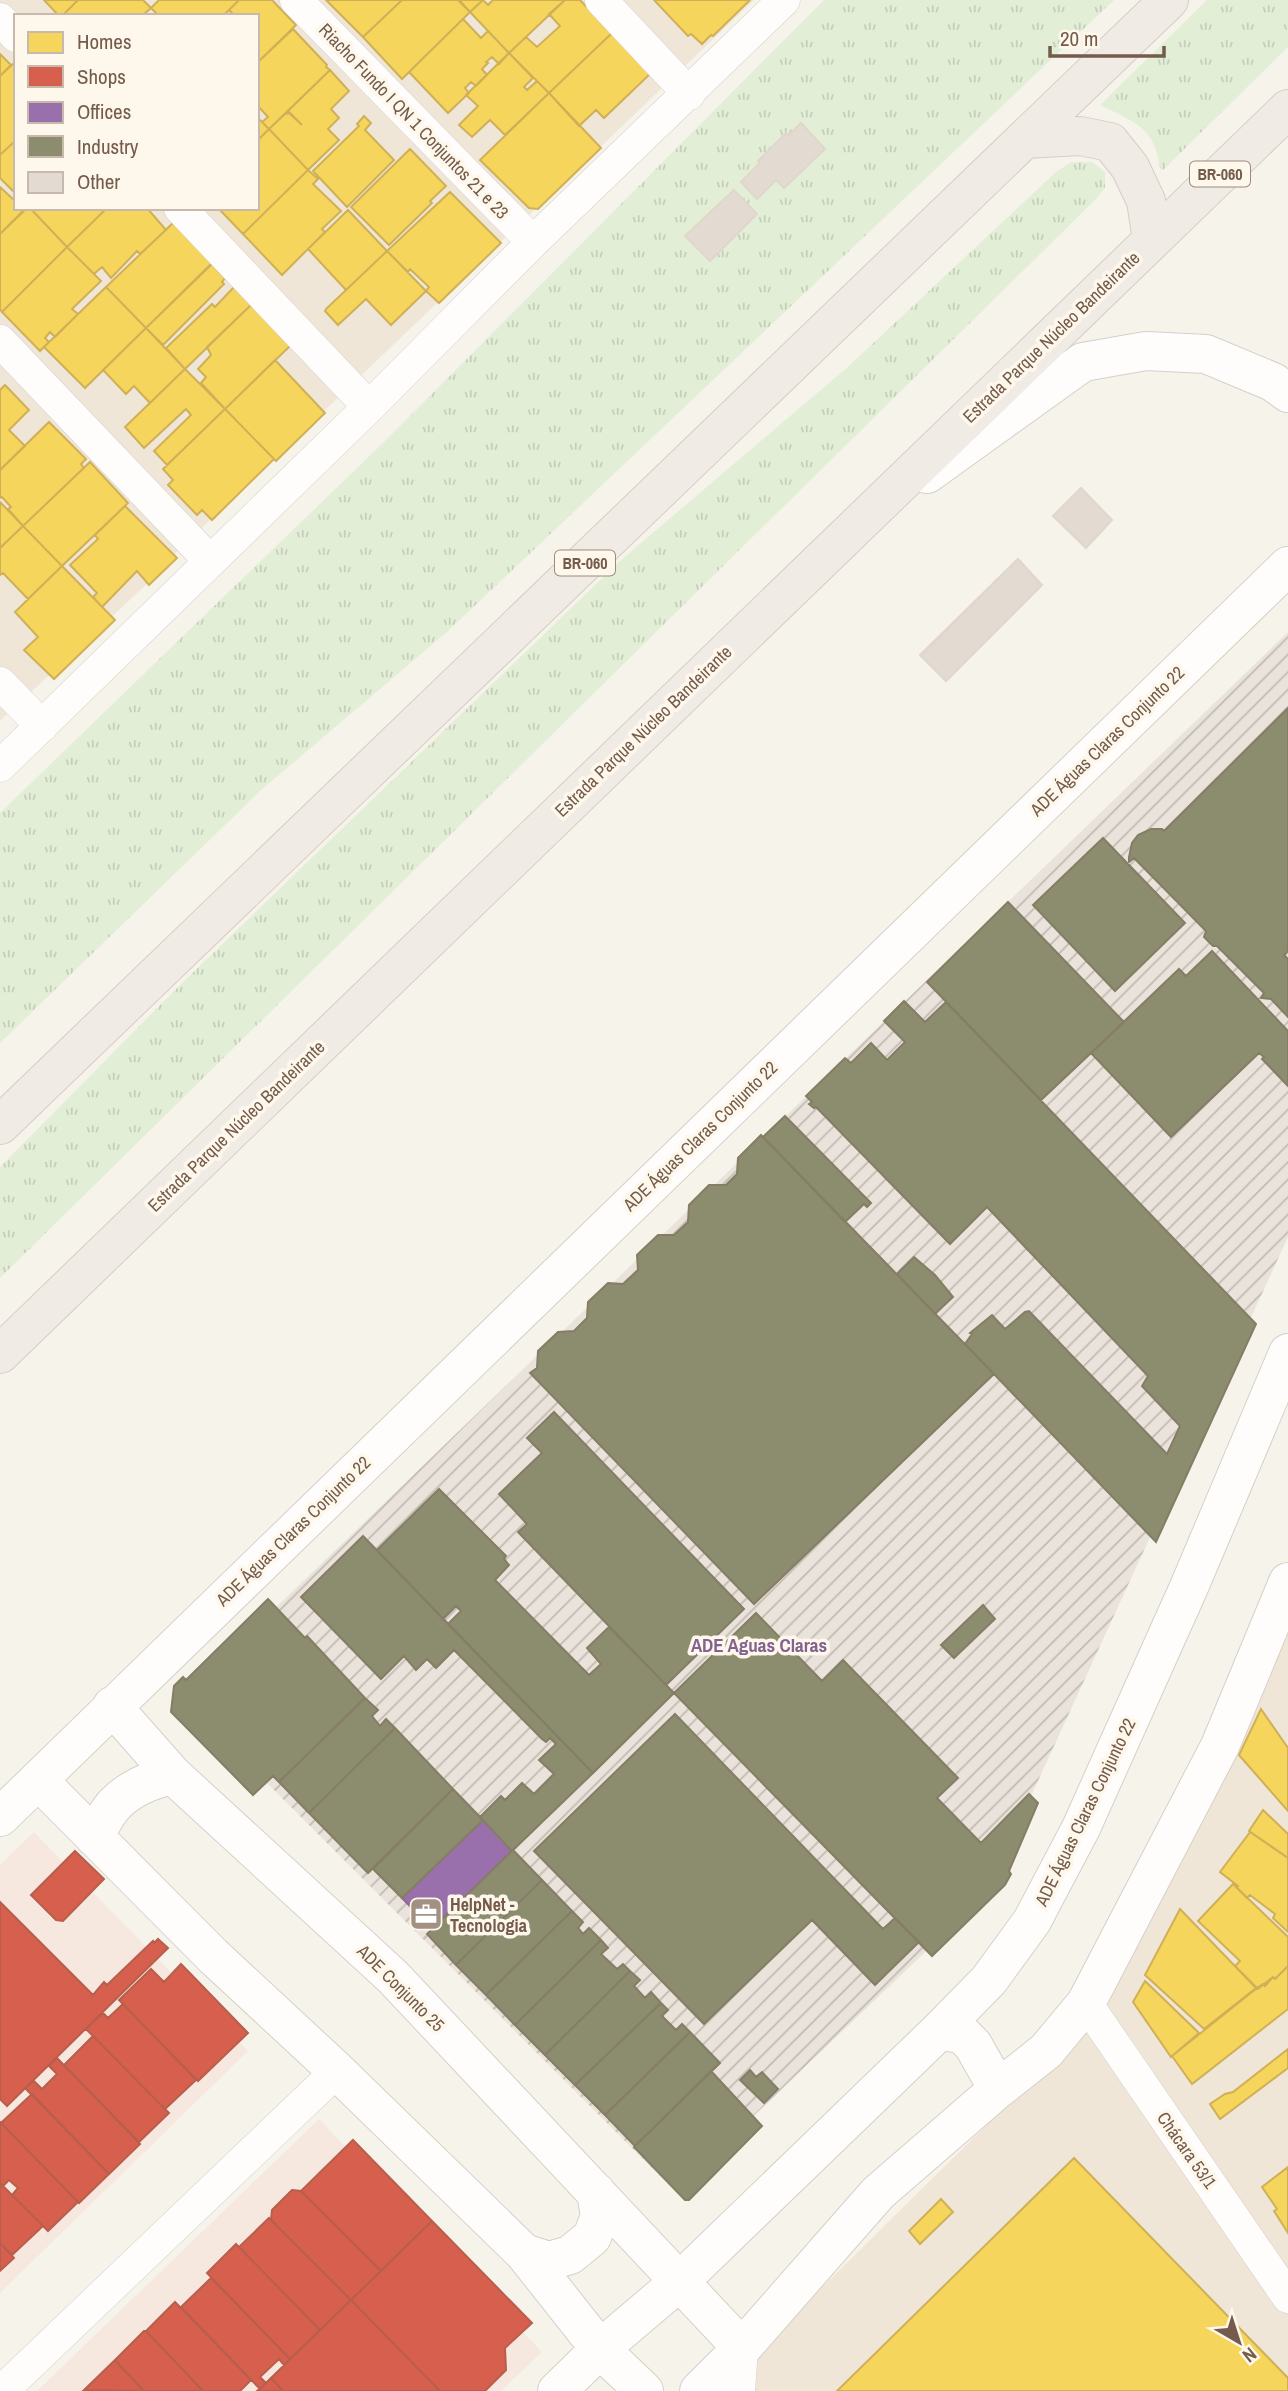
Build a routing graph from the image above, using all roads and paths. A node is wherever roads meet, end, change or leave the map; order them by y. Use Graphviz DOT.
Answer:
graph roads {
  1 [pos="296,0"];
  2 [pos="601,0"];
  3 [pos="784,0"];
  4 [pos="1170,0"];
  5 [pos="0,19"];
  6 [pos="14,34"];
  7 [pos="689,94"];
  8 [pos="1288,109"];
  9 [pos="1025,139"];
  10 [pos="182,210"];
  11 [pos="1152,239"];
  12 [pos="533,242"];
  13 [pos="0,341"];
  14 [pos="1288,393"];
  15 [pos="369,407"];
  16 [pos="854,527"];
  17 [pos="210,561"];
  18 [pos="1288,566"];
  19 [pos="0,683"];
  20 [pos="41,726"];
  21 [pos="0,766"];
  22 [pos="0,1125"];
  23 [pos="1288,1353"];
  24 [pos="0,1354"];
  25 [pos="1288,1582"];
  26 [pos="112,1706"];
  27 [pos="173,1775"];
  28 [pos="38,1780"];
  29 [pos="0,1817"];
  30 [pos="94,1837"];
  31 [pos="1086,2003"];
  32 [pos="939,2031"];
  33 [pos="337,2071"];
  34 [pos="998,2089"];
  35 [pos="596,2192"];
  36 [pos="524,2253"];
  37 [pos="679,2281"];
  38 [pos="1288,2297"];
  39 [pos="742,2348"];
  40 [pos="600,2349"];
  41 [pos="2,2391"];
  42 [pos="557,2391"];
  43 [pos="644,2391"];
  44 [pos="699,2391"];
  45 [pos="739,2391"];
  1 -- 12 [label="street, Riacho Fundo I QN 1 Conjuntos 21 e 23"];
  2 -- 7 [label="street"];
  3 -- 7 [label="street"];
  4 -- 9 [label="highway, BR-060"];
  5 -- 6 [label="street"];
  7 -- 12 [label="street"];
  8 -- 11 [label="highway, Estrada Parque Núcleo Bandeirante / BR-060"];
  9 -- 11 [label="highway"];
  9 -- 22 [label="highway, BR-060"];
  10 -- 15 [label="street"];
  11 -- 16 [label="highway, Estrada Parque Núcleo Bandeirante / BR-060"];
  12 -- 15 [label="street"];
  13 -- 17 [label="street"];
  14 -- 16 [label="street"];
  15 -- 17 [label="street"];
  16 -- 24 [label="highway, Estrada Parque Núcleo Bandeirante / BR-060"];
  17 -- 20 [label="street"];
  18 -- 26 [label="street, ADE Águas Claras Conjunto 22"];
  19 -- 20 [label="street"];
  20 -- 21 [label="street"];
  23 -- 32 [label="street, ADE Águas Claras Conjunto 22"];
  25 -- 31 [label="street"];
  26 -- 27 [label="street, ADE Conjunto 25"];
  26 -- 28 [label="street, ADE Águas Claras Conjunto 22"];
  27 -- 30 [label="street"];
  27 -- 35 [label="street, ADE Conjunto 25"];
  28 -- 29 [label="street, ADE Águas Claras Conjunto 22"];
  28 -- 30 [label="street"];
  30 -- 33 [label="street"];
  31 -- 34 [label="street"];
  31 -- 38 [label="street, Chácara 53/1"];
  32 -- 34 [label="street"];
  32 -- 37 [label="street, ADE Águas Claras Conjunto 22"];
  33 -- 36 [label="street"];
  33 -- 41 [label="street"];
  34 -- 39 [label="street"];
  35 -- 36 [label="street"];
  35 -- 37 [label="street, ADE Conjunto 25"];
  36 -- 40 [label="street"];
  37 -- 39 [label="street, ADE Conjunto 25"];
  37 -- 40 [label="street, ADE Águas Claras Conjunto 22"];
  39 -- 44 [label="street"];
  39 -- 45 [label="street"];
  40 -- 42 [label="street, ADE Águas Claras Conjunto 22"];
  40 -- 43 [label="street"];
}
